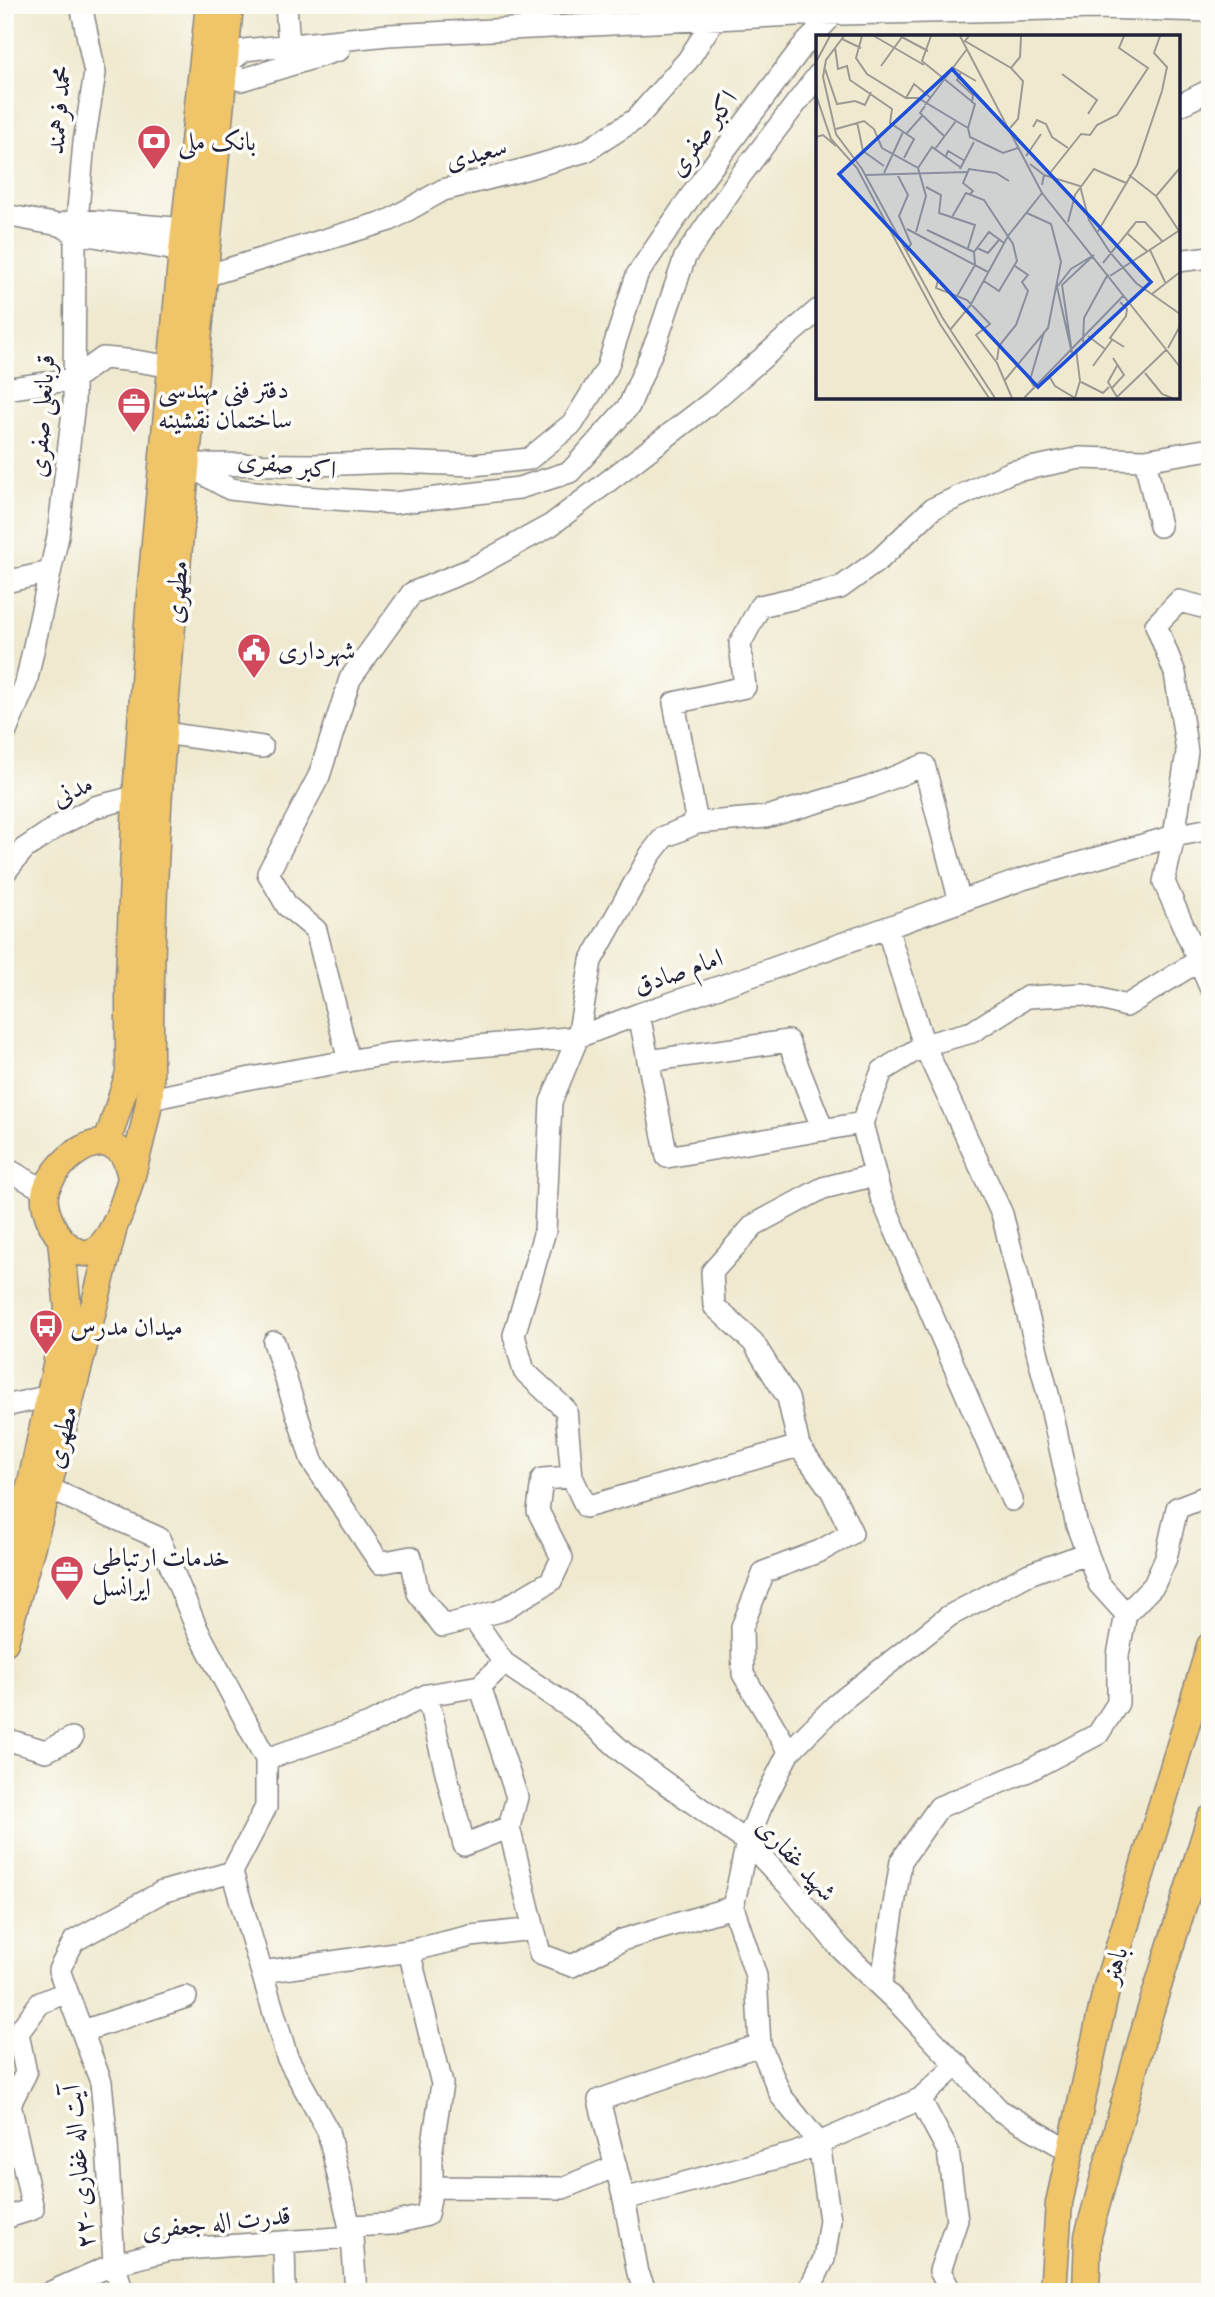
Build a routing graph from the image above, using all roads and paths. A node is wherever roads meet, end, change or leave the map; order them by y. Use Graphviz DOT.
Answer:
graph roads {
  1 [pos="81,5"];
  2 [pos="209,5"];
  3 [pos="230,5"];
  4 [pos="286,5"];
  5 [pos="1098,7"];
  6 [pos="800,10"];
  7 [pos="1210,11"];
  8 [pos="654,13"];
  9 [pos="834,14"];
  10 [pos="715,18"];
  11 [pos="388,34"];
  12 [pos="835,35"];
  13 [pos="289,45"];
  14 [pos="214,64"];
  15 [pos="816,78"];
  16 [pos="1210,90"];
  17 [pos="1180,105"];
  18 [pos="5,215"];
  19 [pos="71,226"];
  20 [pos="198,248"];
  21 [pos="1210,257"];
  22 [pos="1180,261"];
  23 [pos="816,312"];
  24 [pos="173,367"];
  25 [pos="74,379"];
  26 [pos="5,389"];
  27 [pos="1210,449"];
  28 [pos="1145,460"];
  29 [pos="175,462"];
  30 [pos="1160,526"];
  31 [pos="50,572"];
  32 [pos="5,582"];
  33 [pos="1210,609"];
  34 [pos="164,733"];
  35 [pos="5,734"];
  36 [pos="262,747"];
  37 [pos="148,793"];
  38 [pos="697,823"];
  39 [pos="1210,829"];
  40 [pos="1174,836"];
  41 [pos="5,872"];
  42 [pos="960,902"];
  43 [pos="887,928"];
  44 [pos="1198,961"];
  45 [pos="1210,987"];
  46 [pos="639,1014"];
  47 [pos="579,1037"];
  48 [pos="924,1045"];
  49 [pos="349,1061"];
  50 [pos="648,1061"];
  51 [pos="122,1096"];
  52 [pos="150,1099"];
  53 [pos="862,1123"];
  54 [pos="823,1130"];
  55 [pos="107,1143"];
  56 [pos="5,1168"];
  57 [pos="875,1175"];
  58 [pos="131,1178"];
  59 [pos="46,1191"];
  60 [pos="113,1230"];
  61 [pos="61,1240"];
  62 [pos="274,1342"];
  63 [pos="50,1396"];
  64 [pos="5,1406"];
  65 [pos="799,1446"];
  66 [pos="572,1477"];
  67 [pos="48,1488"];
  68 [pos="1210,1495"];
  69 [pos="1012,1500"];
  70 [pos="1087,1553"];
  71 [pos="5,1571"];
  72 [pos="1126,1614"];
  73 [pos="473,1618"];
  74 [pos="5,1642"];
  75 [pos="1210,1646"];
  76 [pos="505,1663"];
  77 [pos="480,1686"];
  78 [pos="427,1695"];
  79 [pos="72,1738"];
  80 [pos="5,1739"];
  81 [pos="789,1752"];
  82 [pos="266,1759"];
  83 [pos="1210,1819"];
  84 [pos="509,1827"];
  85 [pos="747,1842"];
  86 [pos="232,1872"];
  87 [pos="733,1907"];
  88 [pos="533,1928"];
  89 [pos="409,1951"];
  90 [pos="262,1972"];
  91 [pos="881,1986"];
  92 [pos="66,1992"];
  93 [pos="186,1997"];
  94 [pos="83,2031"];
  95 [pos="760,2045"];
  96 [pos="958,2064"];
  97 [pos="16,2076"];
  98 [pos="920,2099"];
  99 [pos="819,2143"];
  100 [pos="1070,2151"];
  101 [pos="616,2166"];
  102 [pos="432,2187"];
  103 [pos="624,2199"];
  104 [pos="5,2218"];
  105 [pos="351,2232"];
  106 [pos="284,2242"];
  107 [pos="114,2263"];
  108 [pos="51,2292"];
  109 [pos="123,2292"];
  110 [pos="285,2292"];
  111 [pos="356,2292"];
  112 [pos="646,2292"];
  113 [pos="808,2292"];
  114 [pos="951,2292"];
  115 [pos="1053,2292"];
  116 [pos="1086,2292"];
  1 -- 19 [label="street, محمد فرهمند"];
  2 -- 14 [label="main road, مطهری"];
  3 -- 14 [label="main road, مطهری"];
  4 -- 13 [label="street"];
  5 -- 7 [label="street"];
  5 -- 9 [label="street"];
  6 -- 9 [label="street"];
  6 -- 10 [label="street"];
  8 -- 10 [label="street"];
  8 -- 11 [label="street"];
  9 -- 12 [label="street"];
  9 -- 29 [label="street, اکبر صفری"];
  10 -- 20 [label="street, سعیدی"];
  11 -- 13 [label="street"];
  11 -- 14 [label="street"];
  13 -- 14 [label="street"];
  14 -- 20 [label="main road, مطهری"];
  15 -- 29 [label="street, اکبر صفری"];
  16 -- 17 [label="street"];
  18 -- 19 [label="street"];
  19 -- 20 [label="street"];
  19 -- 25 [label="street, قربانعلی صفری"];
  20 -- 24 [label="main road, مطهری"];
  20 -- 29 [label="main road, مطهری"];
  21 -- 22 [label="street"];
  23 -- 49 [label="street"];
  24 -- 25 [label="street"];
  24 -- 29 [label="main road, مطهری"];
  25 -- 26 [label="street"];
  25 -- 31 [label="street, قربانعلی صفری"];
  27 -- 28 [label="street"];
  28 -- 30 [label="street"];
  28 -- 38 [label="street"];
  29 -- 34 [label="main road, مطهری"];
  29 -- 37 [label="main road, مطهری"];
  31 -- 32 [label="street"];
  31 -- 35 [label="street, قربانعلی صفری"];
  33 -- 40 [label="street"];
  34 -- 36 [label="street"];
  34 -- 37 [label="main road, مطهری"];
  37 -- 41 [label="street, مدنی"];
  37 -- 51 [label="main road, مطهری"];
  37 -- 52 [label="main road, مطهری"];
  38 -- 42 [label="street"];
  38 -- 47 [label="street"];
  39 -- 40 [label="street, امام صادق"];
  40 -- 42 [label="street, امام صادق"];
  40 -- 44 [label="street"];
  42 -- 43 [label="street, امام صادق"];
  43 -- 46 [label="street, امام صادق"];
  43 -- 48 [label="street"];
  44 -- 45 [label="street"];
  44 -- 48 [label="street"];
  46 -- 47 [label="street, امام صادق"];
  46 -- 50 [label="street"];
  47 -- 49 [label="street, امام صادق"];
  47 -- 66 [label="street"];
  48 -- 53 [label="street"];
  48 -- 70 [label="street"];
  49 -- 52 [label="street, امام صادق"];
  50 -- 54 [label="street"];
  50 -- 54 [label="street"];
  51 -- 52 [label="main road"];
  51 -- 55 [label="main road, مطهری"];
  52 -- 58 [label="main road, مطهری"];
  53 -- 54 [label="street"];
  53 -- 57 [label="street"];
  55 -- 58 [label="main road"];
  55 -- 59 [label="main road"];
  56 -- 59 [label="street"];
  57 -- 65 [label="street"];
  57 -- 69 [label="street"];
  58 -- 60 [label="main road"];
  59 -- 61 [label="main road"];
  60 -- 61 [label="main road"];
  60 -- 67 [label="main road, مطهری"];
  61 -- 63 [label="main road, مطهری"];
  62 -- 73 [label="street"];
  63 -- 64 [label="street"];
  63 -- 71 [label="main road, مطهری"];
  65 -- 66 [label="street"];
  65 -- 81 [label="street"];
  66 -- 73 [label="street"];
  67 -- 74 [label="main road, مطهری"];
  67 -- 82 [label="street"];
  68 -- 72 [label="street"];
  70 -- 72 [label="street"];
  70 -- 81 [label="street"];
  72 -- 91 [label="street"];
  73 -- 76 [label="street, شهید غفاری"];
  75 -- 100 [label="main road, باهنر"];
  76 -- 77 [label="street"];
  76 -- 85 [label="street, شهید غفاری"];
  77 -- 78 [label="street"];
  77 -- 84 [label="street"];
  78 -- 82 [label="street"];
  78 -- 84 [label="street"];
  79 -- 80 [label="street"];
  81 -- 85 [label="street"];
  82 -- 86 [label="street"];
  83 -- 116 [label="main road, باهنر"];
  84 -- 88 [label="street"];
  85 -- 87 [label="street"];
  85 -- 91 [label="street, شهید غفاری"];
  86 -- 90 [label="street"];
  86 -- 92 [label="street, ۲۲- آیت اله غفاری"];
  87 -- 88 [label="street"];
  87 -- 95 [label="street"];
  88 -- 89 [label="street"];
  89 -- 90 [label="street"];
  89 -- 102 [label="street"];
  90 -- 105 [label="street"];
  91 -- 96 [label="street, شهید غفاری"];
  92 -- 94 [label="street, ۲۲- آیت اله غفاری"];
  92 -- 97 [label="street"];
  93 -- 94 [label="street"];
  94 -- 107 [label="street, ۲۲- آیت اله غفاری"];
  95 -- 99 [label="street"];
  95 -- 101 [label="street"];
  96 -- 98 [label="street"];
  96 -- 100 [label="street, شهید غفاری"];
  97 -- 104 [label="street"];
  98 -- 99 [label="street"];
  98 -- 114 [label="street"];
  99 -- 103 [label="street"];
  99 -- 113 [label="street"];
  100 -- 115 [label="main road, باهنر"];
  101 -- 102 [label="street"];
  101 -- 103 [label="street"];
  102 -- 105 [label="street, قدرت اله جعفری"];
  103 -- 112 [label="street"];
  105 -- 106 [label="street, قدرت اله جعفری"];
  105 -- 111 [label="street"];
  106 -- 107 [label="street, قدرت اله جعفری"];
  106 -- 110 [label="street"];
  107 -- 108 [label="street, قدرت اله جعفری"];
  107 -- 109 [label="street, ۲۲- آیت اله غفاری"];
}
